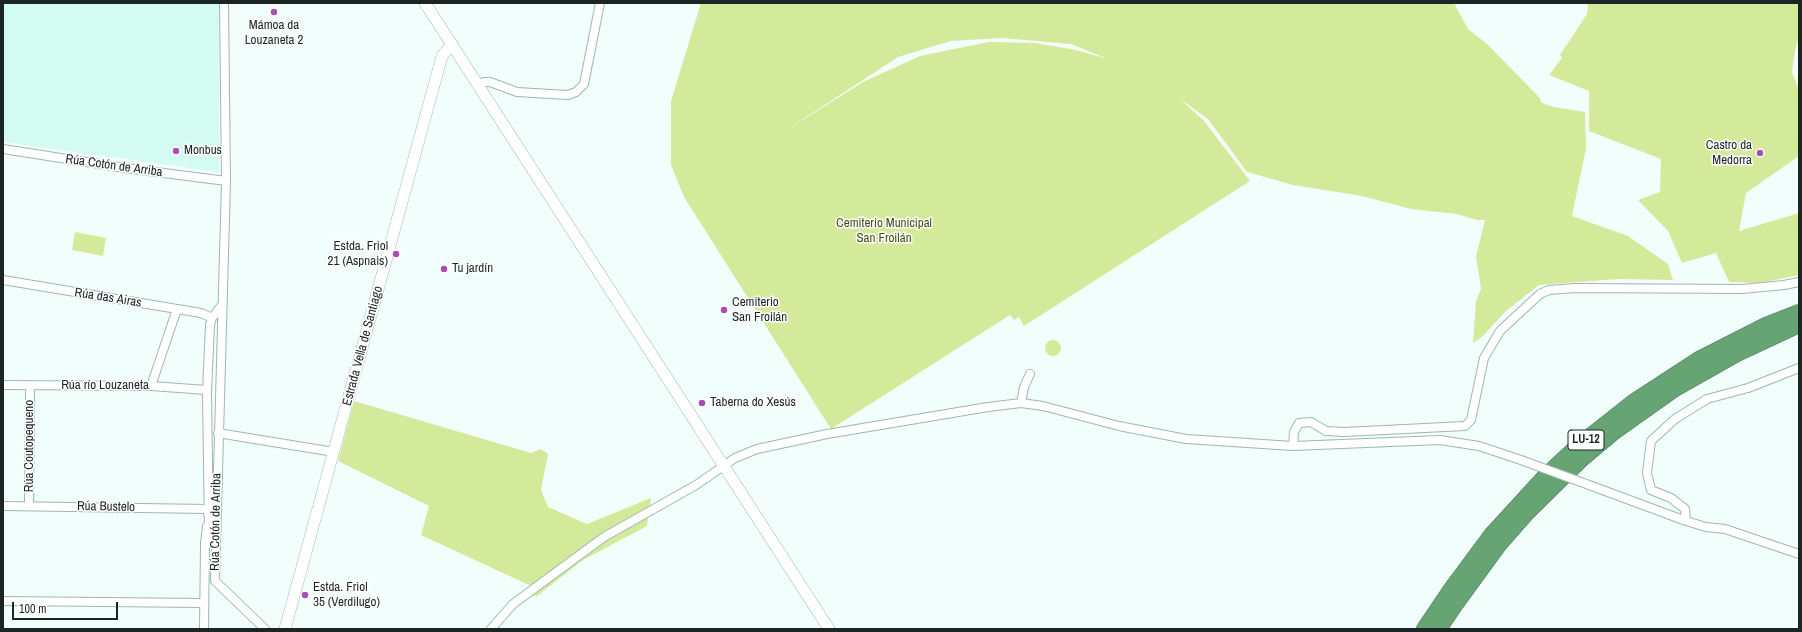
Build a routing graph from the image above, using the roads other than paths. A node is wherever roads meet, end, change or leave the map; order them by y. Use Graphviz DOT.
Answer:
graph roads {
  1 [pos="224,3"];
  2 [pos="425,3"];
  3 [pos="600,3"];
  4 [pos="452,44"];
  5 [pos="479,85"];
  6 [pos="3,149"];
  7 [pos="226,181"];
  8 [pos="3,280"];
  9 [pos="1799,282"];
  10 [pos="222,305"];
  11 [pos="177,309"];
  12 [pos="1799,312"];
  13 [pos="212,319"];
  14 [pos="222,324"];
  15 [pos="1799,325"];
  16 [pos="1799,368"];
  17 [pos="1030,374"];
  18 [pos="3,385"];
  19 [pos="30,386"];
  20 [pos="151,386"];
  21 [pos="208,391"];
  22 [pos="220,392"];
  23 [pos="1021,403"];
  24 [pos="218,433"];
  25 [pos="1293,446"];
  26 [pos="334,452"];
  27 [pos="724,465"];
  28 [pos="3,506"];
  29 [pos="29,506"];
  30 [pos="208,509"];
  31 [pos="1686,521"];
  32 [pos="216,538"];
  33 [pos="205,543"];
  34 [pos="1799,554"];
  35 [pos="3,601"];
  36 [pos="204,603"];
  37 [pos="204,629"];
  38 [pos="264,629"];
  39 [pos="285,629"];
  40 [pos="490,629"];
  41 [pos="829,629"];
  42 [pos="1424,629"];
  43 [pos="1439,629"];
  1 -- 7 [label="street, Rúa Cotón de Arriba"];
  2 -- 4 [label="street"];
  3 -- 5 [label="street"];
  4 -- 5 [label="street"];
  4 -- 26 [label="street, Estrada Vella de Santiago"];
  5 -- 27 [label="street"];
  6 -- 7 [label="street, Rúa Cotón de Arriba"];
  7 -- 10 [label="street, Rúa Cotón de Arriba"];
  8 -- 11 [label="street, Rúa das Airas"];
  9 -- 25 [label="street"];
  10 -- 13 [label="street"];
  10 -- 14 [label="street, Rúa Cotón de Arriba"];
  11 -- 13 [label="street, Rúa das Airas"];
  11 -- 20 [label="street"];
  12 -- 42 [label="highway, LU-12"];
  13 -- 14 [label="street"];
  13 -- 21 [label="street"];
  14 -- 22 [label="street, Rúa Cotón de Arriba"];
  15 -- 43 [label="highway, LU-12"];
  16 -- 31 [label="street"];
  17 -- 23 [label="street"];
  18 -- 19 [label="street, Rúa río Louzaneta"];
  19 -- 20 [label="street, Rúa río Louzaneta"];
  19 -- 29 [label="street, Rúa Coutopequeno"];
  20 -- 21 [label="street, Rúa río Louzaneta"];
  21 -- 22 [label="street, Rúa río Louzaneta"];
  21 -- 30 [label="street"];
  22 -- 24 [label="street, Rúa Cotón de Arriba"];
  23 -- 25 [label="street"];
  23 -- 27 [label="street"];
  24 -- 26 [label="street"];
  24 -- 32 [label="street, Rúa Cotón de Arriba"];
  25 -- 31 [label="street, bridge"];
  26 -- 39 [label="street, Estrada Vella de Santiago"];
  27 -- 40 [label="street"];
  27 -- 41 [label="street"];
  28 -- 29 [label="street, Rúa Bustelo"];
  29 -- 30 [label="street, Rúa Bustelo"];
  30 -- 32 [label="street"];
  30 -- 33 [label="street"];
  31 -- 34 [label="street"];
  32 -- 33 [label="street"];
  32 -- 38 [label="street, Rúa Cotón de Arriba"];
  33 -- 36 [label="street"];
  35 -- 36 [label="street"];
  36 -- 37 [label="street"];
}
